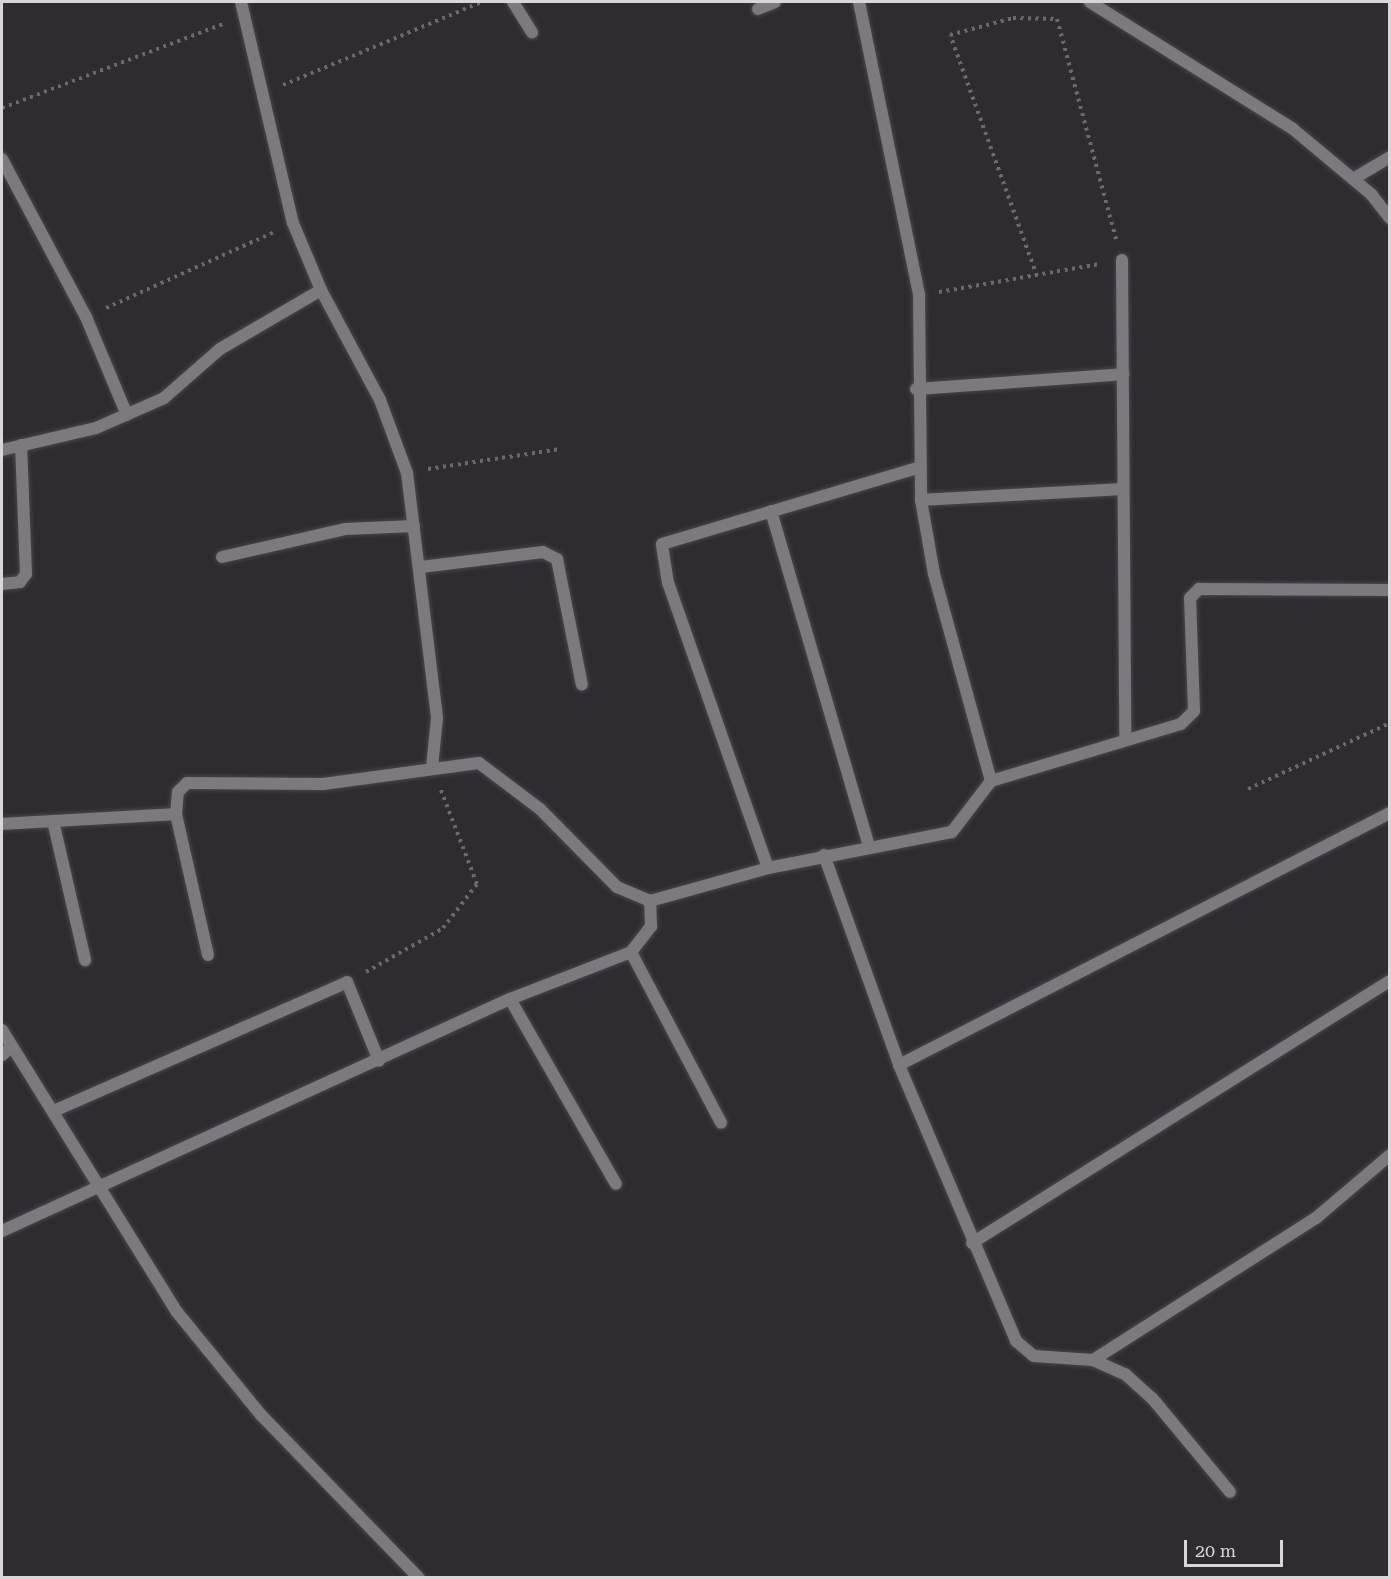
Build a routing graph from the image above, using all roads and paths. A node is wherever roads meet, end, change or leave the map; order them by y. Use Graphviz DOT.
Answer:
graph roads {
  1 [pos="241,2"];
  2 [pos="481,2"];
  3 [pos="513,2"];
  4 [pos="775,2"];
  5 [pos="859,2"];
  6 [pos="1090,2"];
  7 [pos="758,9"];
  8 [pos="246,15"];
  9 [pos="532,32"];
  10 [pos="262,94"];
  11 [pos="2,108"];
  12 [pos="1389,157"];
  13 [pos="2,159"];
  14 [pos="1353,179"];
  15 [pos="1389,218"];
  16 [pos="293,223"];
  17 [pos="1122,260"];
  18 [pos="1037,276"];
  19 [pos="321,290"];
  20 [pos="919,295"];
  21 [pos="86,317"];
  22 [pos="1123,374"];
  23 [pos="916,389"];
  24 [pos="127,415"];
  25 [pos="21,445"];
  26 [pos="2,450"];
  27 [pos="560,450"];
  28 [pos="920,468"];
  29 [pos="407,473"];
  30 [pos="1122,489"];
  31 [pos="921,500"];
  32 [pos="771,512"];
  33 [pos="414,526"];
  34 [pos="222,557"];
  35 [pos="421,567"];
  36 [pos="2,584"];
  37 [pos="1389,593"];
  38 [pos="582,685"];
  39 [pos="1389,723"];
  40 [pos="1125,739"];
  41 [pos="432,767"];
  42 [pos="992,781"];
  43 [pos="1248,789"];
  44 [pos="1389,813"];
  45 [pos="176,814"];
  46 [pos="53,821"];
  47 [pos="2,824"];
  48 [pos="869,846"];
  49 [pos="824,855"];
  50 [pos="768,868"];
  51 [pos="650,901"];
  52 [pos="631,952"];
  53 [pos="208,955"];
  54 [pos="85,960"];
  55 [pos="1389,981"];
  56 [pos="347,982"];
  57 [pos="510,999"];
  58 [pos="2,1030"];
  59 [pos="6,1051"];
  60 [pos="379,1060"];
  61 [pos="899,1065"];
  62 [pos="56,1110"];
  63 [pos="721,1124"];
  64 [pos="1389,1155"];
  65 [pos="616,1184"];
  66 [pos="103,1187"];
  67 [pos="2,1231"];
  68 [pos="972,1242"];
  69 [pos="1093,1360"];
  70 [pos="1230,1492"];
  71 [pos="419,1578"];
  1 -- 8 [label="street"];
  2 -- 10 [label="path"];
  3 -- 9 [label="street"];
  4 -- 7 [label="street"];
  5 -- 20 [label="street"];
  6 -- 14 [label="street"];
  8 -- 10 [label="street"];
  8 -- 11 [label="path"];
  10 -- 16 [label="street"];
  12 -- 14 [label="street"];
  13 -- 21 [label="street"];
  14 -- 15 [label="street"];
  16 -- 19 [label="street"];
  16 -- 21 [label="path"];
  17 -- 18 [label="path"];
  17 -- 18 [label="path"];
  17 -- 22 [label="street"];
  18 -- 20 [label="path"];
  19 -- 24 [label="street"];
  19 -- 29 [label="street"];
  20 -- 23 [label="street"];
  21 -- 24 [label="street"];
  22 -- 23 [label="street"];
  22 -- 30 [label="street"];
  23 -- 28 [label="street"];
  24 -- 25 [label="street"];
  25 -- 26 [label="street"];
  25 -- 36 [label="street"];
  27 -- 29 [label="path"];
  28 -- 31 [label="street"];
  28 -- 32 [label="street"];
  29 -- 33 [label="street"];
  30 -- 31 [label="street"];
  30 -- 40 [label="street"];
  31 -- 42 [label="street"];
  32 -- 48 [label="street"];
  32 -- 50 [label="street"];
  33 -- 34 [label="street"];
  33 -- 35 [label="street"];
  35 -- 38 [label="street"];
  35 -- 41 [label="street"];
  37 -- 40 [label="street"];
  39 -- 43 [label="path"];
  40 -- 42 [label="street"];
  41 -- 45 [label="street"];
  41 -- 51 [label="street"];
  41 -- 56 [label="path"];
  42 -- 48 [label="street"];
  44 -- 61 [label="street"];
  45 -- 46 [label="street"];
  45 -- 53 [label="street"];
  46 -- 47 [label="street"];
  46 -- 54 [label="street"];
  48 -- 49 [label="street"];
  49 -- 50 [label="street"];
  49 -- 61 [label="street"];
  50 -- 51 [label="street"];
  51 -- 52 [label="street"];
  52 -- 57 [label="street"];
  52 -- 63 [label="street"];
  55 -- 68 [label="street"];
  56 -- 60 [label="street"];
  56 -- 62 [label="street"];
  57 -- 60 [label="street"];
  57 -- 65 [label="street"];
  58 -- 59 [label="street"];
  59 -- 62 [label="street"];
  60 -- 66 [label="street"];
  61 -- 68 [label="street"];
  62 -- 66 [label="street"];
  64 -- 69 [label="street"];
  66 -- 67 [label="street"];
  66 -- 71 [label="street"];
  68 -- 69 [label="street"];
  69 -- 70 [label="street"];
}
